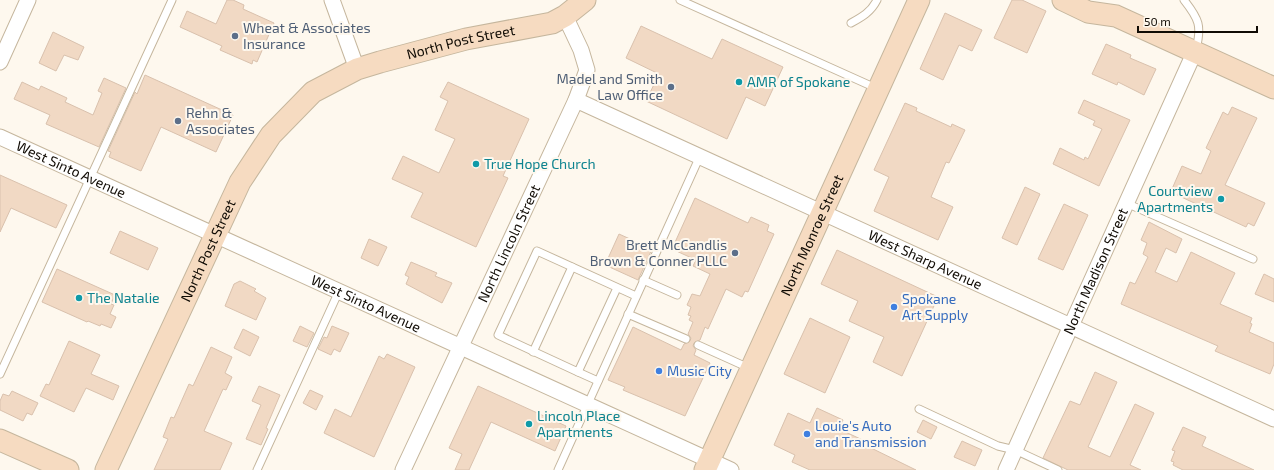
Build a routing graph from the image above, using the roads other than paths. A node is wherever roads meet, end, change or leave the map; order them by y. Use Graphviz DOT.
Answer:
graph roads {
  1 [pos="28,0"];
  2 [pos="172,0"];
  3 [pos="332,0"];
  4 [pos="585,0"];
  5 [pos="680,0"];
  6 [pos="877,0"];
  7 [pos="920,0"];
  8 [pos="1063,0"];
  9 [pos="1103,0"];
  10 [pos="1184,0"];
  11 [pos="564,16"];
  12 [pos="1116,16"];
  13 [pos="851,23"];
  14 [pos="1195,51"];
  15 [pos="0,62"];
  16 [pos="357,69"];
  17 [pos="1274,88"];
  18 [pos="878,89"];
  19 [pos="576,100"];
  20 [pos="0,137"];
  21 [pos="700,156"];
  22 [pos="90,178"];
  23 [pos="1126,202"];
  24 [pos="821,213"];
  25 [pos="216,234"];
  26 [pos="1253,258"];
  27 [pos="572,267"];
  28 [pos="643,280"];
  29 [pos="617,288"];
  30 [pos="339,291"];
  31 [pos="636,296"];
  32 [pos="677,296"];
  33 [pos="628,314"];
  34 [pos="1070,325"];
  35 [pos="686,339"];
  36 [pos="698,345"];
  37 [pos="460,346"];
  38 [pos="533,352"];
  39 [pos="750,369"];
  40 [pos="578,372"];
  41 [pos="0,374"];
  42 [pos="598,381"];
  43 [pos="587,404"];
  44 [pos="919,410"];
  45 [pos="1274,419"];
  46 [pos="0,440"];
  47 [pos="1015,450"];
  48 [pos="707,465"];
  49 [pos="68,470"];
  50 [pos="106,470"];
  51 [pos="257,470"];
  52 [pos="403,470"];
  53 [pos="558,470"];
  54 [pos="731,470"];
  55 [pos="1006,470"];
  56 [pos="1058,470"];
  1 -- 15 [label="street"];
  2 -- 22 [label="lane"];
  3 -- 16 [label="street"];
  4 -- 11 [label="street"];
  5 -- 18 [label="lane"];
  6 -- 13 [label="lane"];
  7 -- 18 [label="street, North Monroe Street"];
  8 -- 12 [label="street"];
  9 -- 12 [label="street"];
  10 -- 14 [label="lane"];
  11 -- 16 [label="street, North Post Street"];
  11 -- 19 [label="street, North Lincoln Street"];
  12 -- 14 [label="street"];
  14 -- 17 [label="street"];
  14 -- 23 [label="street, North Madison Street"];
  16 -- 25 [label="street, North Post Street"];
  18 -- 24 [label="street, North Monroe Street"];
  19 -- 21 [label="street, West Sharp Avenue"];
  19 -- 37 [label="street, North Lincoln Street"];
  20 -- 22 [label="street, West Sinto Avenue"];
  21 -- 24 [label="street, West Sharp Avenue"];
  21 -- 28 [label="lane"];
  22 -- 25 [label="street, West Sinto Avenue"];
  22 -- 41 [label="lane"];
  23 -- 26 [label="lane"];
  23 -- 34 [label="street, North Madison Street"];
  24 -- 34 [label="street, West Sharp Avenue"];
  24 -- 39 [label="street, North Monroe Street"];
  25 -- 30 [label="street, West Sinto Avenue"];
  25 -- 50 [label="street, North Post Street"];
  27 -- 29 [label="lane"];
  27 -- 38 [label="lane"];
  27 -- 38 [label="lane"];
  28 -- 31 [label="lane"];
  28 -- 32 [label="lane"];
  29 -- 31 [label="lane"];
  29 -- 40 [label="lane"];
  30 -- 37 [label="street, West Sinto Avenue"];
  30 -- 51 [label="lane"];
  31 -- 33 [label="lane"];
  33 -- 35 [label="lane"];
  33 -- 42 [label="lane"];
  34 -- 45 [label="street, West Sharp Avenue"];
  34 -- 47 [label="street, North Madison Street"];
  36 -- 39 [label="lane"];
  37 -- 43 [label="street, West Sinto Avenue"];
  37 -- 52 [label="street, North Lincoln Street"];
  38 -- 40 [label="lane"];
  39 -- 48 [label="street, North Monroe Street"];
  40 -- 42 [label="lane"];
  42 -- 43 [label="lane"];
  43 -- 48 [label="street, West Sinto Avenue"];
  43 -- 53 [label="lane"];
  44 -- 47 [label="lane"];
  46 -- 49 [label="street"];
  47 -- 55 [label="street, North Madison Street"];
  47 -- 56 [label="lane"];
  48 -- 54 [label="street, West Sinto Avenue"];
}
